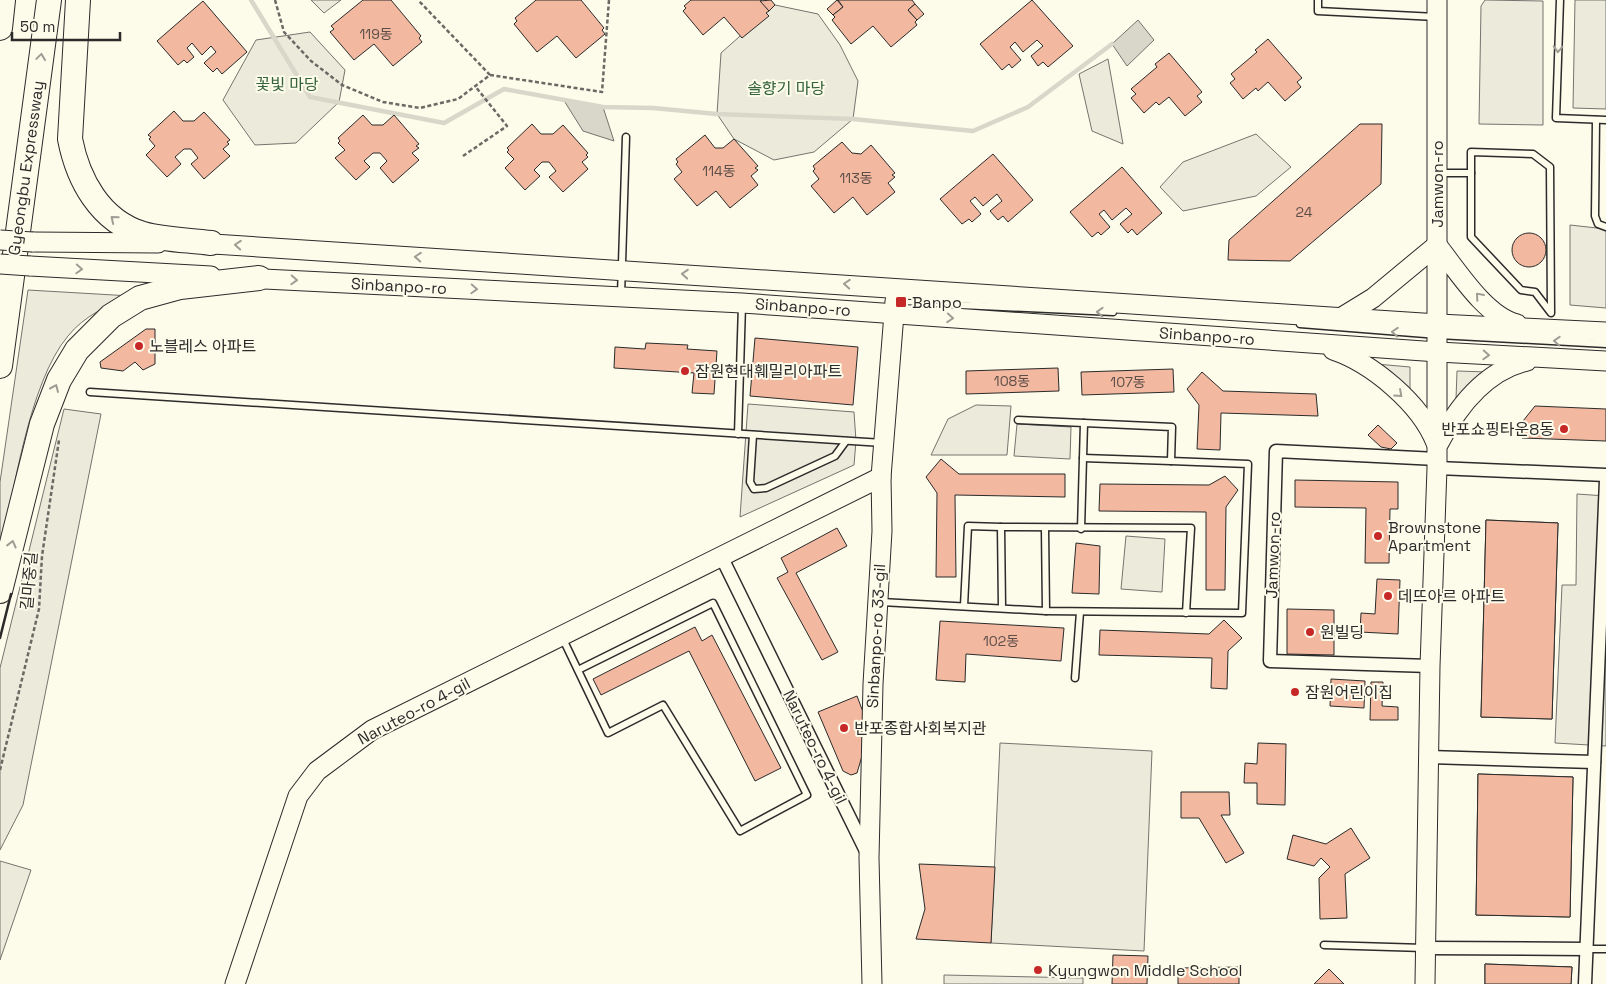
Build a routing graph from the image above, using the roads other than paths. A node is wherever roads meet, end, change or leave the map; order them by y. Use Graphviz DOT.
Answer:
graph roads {
  1 [pos="3,0"];
  2 [pos="49,0"];
  3 [pos="78,0"];
  4 [pos="1318,0"];
  5 [pos="1560,0"];
  6 [pos="1437,9"];
  7 [pos="0,28"];
  8 [pos="1596,120"];
  9 [pos="1606,120"];
  10 [pos="626,137"];
  11 [pos="1436,173"];
  12 [pos="1470,173"];
  13 [pos="1606,227"];
  14 [pos="0,240"];
  15 [pos="211,243"];
  16 [pos="1437,245"];
  17 [pos="0,264"];
  18 [pos="621,270"];
  19 [pos="259,278"];
  20 [pos="896,289"];
  21 [pos="621,297"];
  22 [pos="742,303"];
  23 [pos="1119,312"];
  24 [pos="1202,312"];
  25 [pos="1146,313"];
  26 [pos="894,314"];
  27 [pos="1342,317"];
  28 [pos="1291,324"];
  29 [pos="1553,324"];
  30 [pos="1606,332"];
  31 [pos="1438,337"];
  32 [pos="1313,343"];
  33 [pos="1606,344"];
  34 [pos="1541,358"];
  35 [pos="1606,361"];
  36 [pos="0,366"];
  37 [pos="90,392"];
  38 [pos="1018,420"];
  39 [pos="1084,423"];
  40 [pos="738,434"];
  41 [pos="752,435"];
  42 [pos="846,440"];
  43 [pos="884,443"];
  44 [pos="1083,458"];
  45 [pos="1437,458"];
  46 [pos="1171,461"];
  47 [pos="1606,475"];
  48 [pos="881,477"];
  49 [pos="1606,480"];
  50 [pos="1001,527"];
  51 [pos="1045,528"];
  52 [pos="1081,528"];
  53 [pos="721,556"];
  54 [pos="0,592"];
  55 [pos="878,602"];
  56 [pos="964,606"];
  57 [pos="1002,608"];
  58 [pos="1046,611"];
  59 [pos="1080,612"];
  60 [pos="1186,613"];
  61 [pos="561,636"];
  62 [pos="1430,666"];
  63 [pos="578,670"];
  64 [pos="1075,678"];
  65 [pos="1429,757"];
  66 [pos="1594,762"];
  67 [pos="869,858"];
  68 [pos="1324,945"];
  69 [pos="1425,948"];
  70 [pos="1586,949"];
  71 [pos="1606,949"];
  72 [pos="235,984"];
  73 [pos="872,984"];
  74 [pos="1425,984"];
  75 [pos="1585,984"];
  1 -- 7 [label="highway"];
  36 -- 2 [label="highway, Gyeongbu Expressway, one-way"];
  15 -- 3 [label="highway, one-way"];
  4 -- 6 [label="lane"];
  5 -- 8 [label="lane, one-way"];
  6 -- 11 [label="main road, Jamwon-ro"];
  8 -- 9 [label="lane"];
  8 -- 13 [label="lane"];
  10 -- 18 [label="lane"];
  11 -- 12 [label="lane"];
  11 -- 16 [label="main road, Jamwon-ro"];
  12 -- 29 [label="lane"];
  12 -- 29 [label="lane"];
  14 -- 15 [label="main road, Sinbanpo-ro, bridge"];
  18 -- 15 [label="main road, Sinbanpo-ro, one-way"];
  16 -- 27 [label="main road"];
  29 -- 16 [label="main road, one-way"];
  16 -- 31 [label="main road, Jamwon-ro"];
  17 -- 19 [label="main road, Sinbanpo-ro, one-way, bridge"];
  20 -- 18 [label="main road, Sinbanpo-ro, one-way"];
  18 -- 21 [label="lane"];
  19 -- 21 [label="main road, Sinbanpo-ro, one-way"];
  54 -- 19 [label="highway, one-way"];
  23 -- 20 [label="lane, one-way"];
  20 -- 24 [label="main road, Sinbanpo-ro"];
  20 -- 26 [label="main road, Sinbanpo-ro 33-gil"];
  21 -- 22 [label="main road, Sinbanpo-ro"];
  21 -- 26 [label="lane"];
  22 -- 26 [label="main road, Sinbanpo-ro"];
  22 -- 40 [label="lane"];
  24 -- 25 [label="lane"];
  24 -- 27 [label="main road, Sinbanpo-ro"];
  26 -- 32 [label="main road, Sinbanpo-ro, one-way"];
  26 -- 43 [label="main road, Sinbanpo-ro 33-gil"];
  27 -- 31 [label="main road, Sinbanpo-ro"];
  31 -- 28 [label="lane, one-way"];
  29 -- 30 [label="main road, Sinbanpo-ro"];
  29 -- 31 [label="main road, Sinbanpo-ro"];
  31 -- 32 [label="main road, Sinbanpo-ro"];
  33 -- 31 [label="lane, one-way"];
  31 -- 34 [label="main road, Sinbanpo-ro, one-way"];
  31 -- 45 [label="main road, Jamwon-ro"];
  32 -- 45 [label="main road, one-way"];
  34 -- 35 [label="main road, Sinbanpo-ro"];
  34 -- 45 [label="main road"];
  37 -- 40 [label="lane"];
  38 -- 39 [label="lane"];
  39 -- 44 [label="lane"];
  39 -- 46 [label="lane"];
  40 -- 41 [label="lane"];
  41 -- 42 [label="lane"];
  41 -- 42 [label="lane"];
  42 -- 43 [label="lane"];
  43 -- 48 [label="main road, Sinbanpo-ro 33-gil"];
  44 -- 46 [label="lane"];
  44 -- 52 [label="lane"];
  45 -- 47 [label="street, Jamwon-ro"];
  45 -- 62 [label="main road, Jamwon-ro"];
  45 -- 62 [label="street, Jamwon-ro"];
  46 -- 60 [label="lane"];
  48 -- 53 [label="main road, Naruteo-ro 4-gil"];
  48 -- 55 [label="main road, Sinbanpo-ro 33-gil"];
  49 -- 66 [label="street"];
  50 -- 51 [label="lane"];
  50 -- 56 [label="lane"];
  50 -- 57 [label="lane"];
  51 -- 52 [label="lane"];
  51 -- 58 [label="lane"];
  52 -- 60 [label="lane"];
  53 -- 61 [label="main road, Naruteo-ro 4-gil"];
  53 -- 67 [label="street, Naruteo-ro 4-gil"];
  55 -- 56 [label="lane"];
  55 -- 67 [label="main road, Sinbanpo-ro 33-gil"];
  56 -- 57 [label="lane"];
  57 -- 58 [label="lane"];
  58 -- 59 [label="lane"];
  59 -- 60 [label="lane"];
  59 -- 64 [label="lane"];
  61 -- 63 [label="lane"];
  61 -- 72 [label="main road, Naruteo-ro 4-gil"];
  62 -- 65 [label="main road, Jamwon-ro"];
  63 -- 63 [label="lane"];
  65 -- 66 [label="street"];
  65 -- 69 [label="main road, Jamwon-ro"];
  66 -- 70 [label="street"];
  67 -- 73 [label="main road, Sinbanpo-ro 33-gil"];
  68 -- 69 [label="lane"];
  69 -- 70 [label="street"];
  69 -- 74 [label="main road, Jamwon-ro"];
  70 -- 71 [label="lane"];
  70 -- 75 [label="street"];
}
